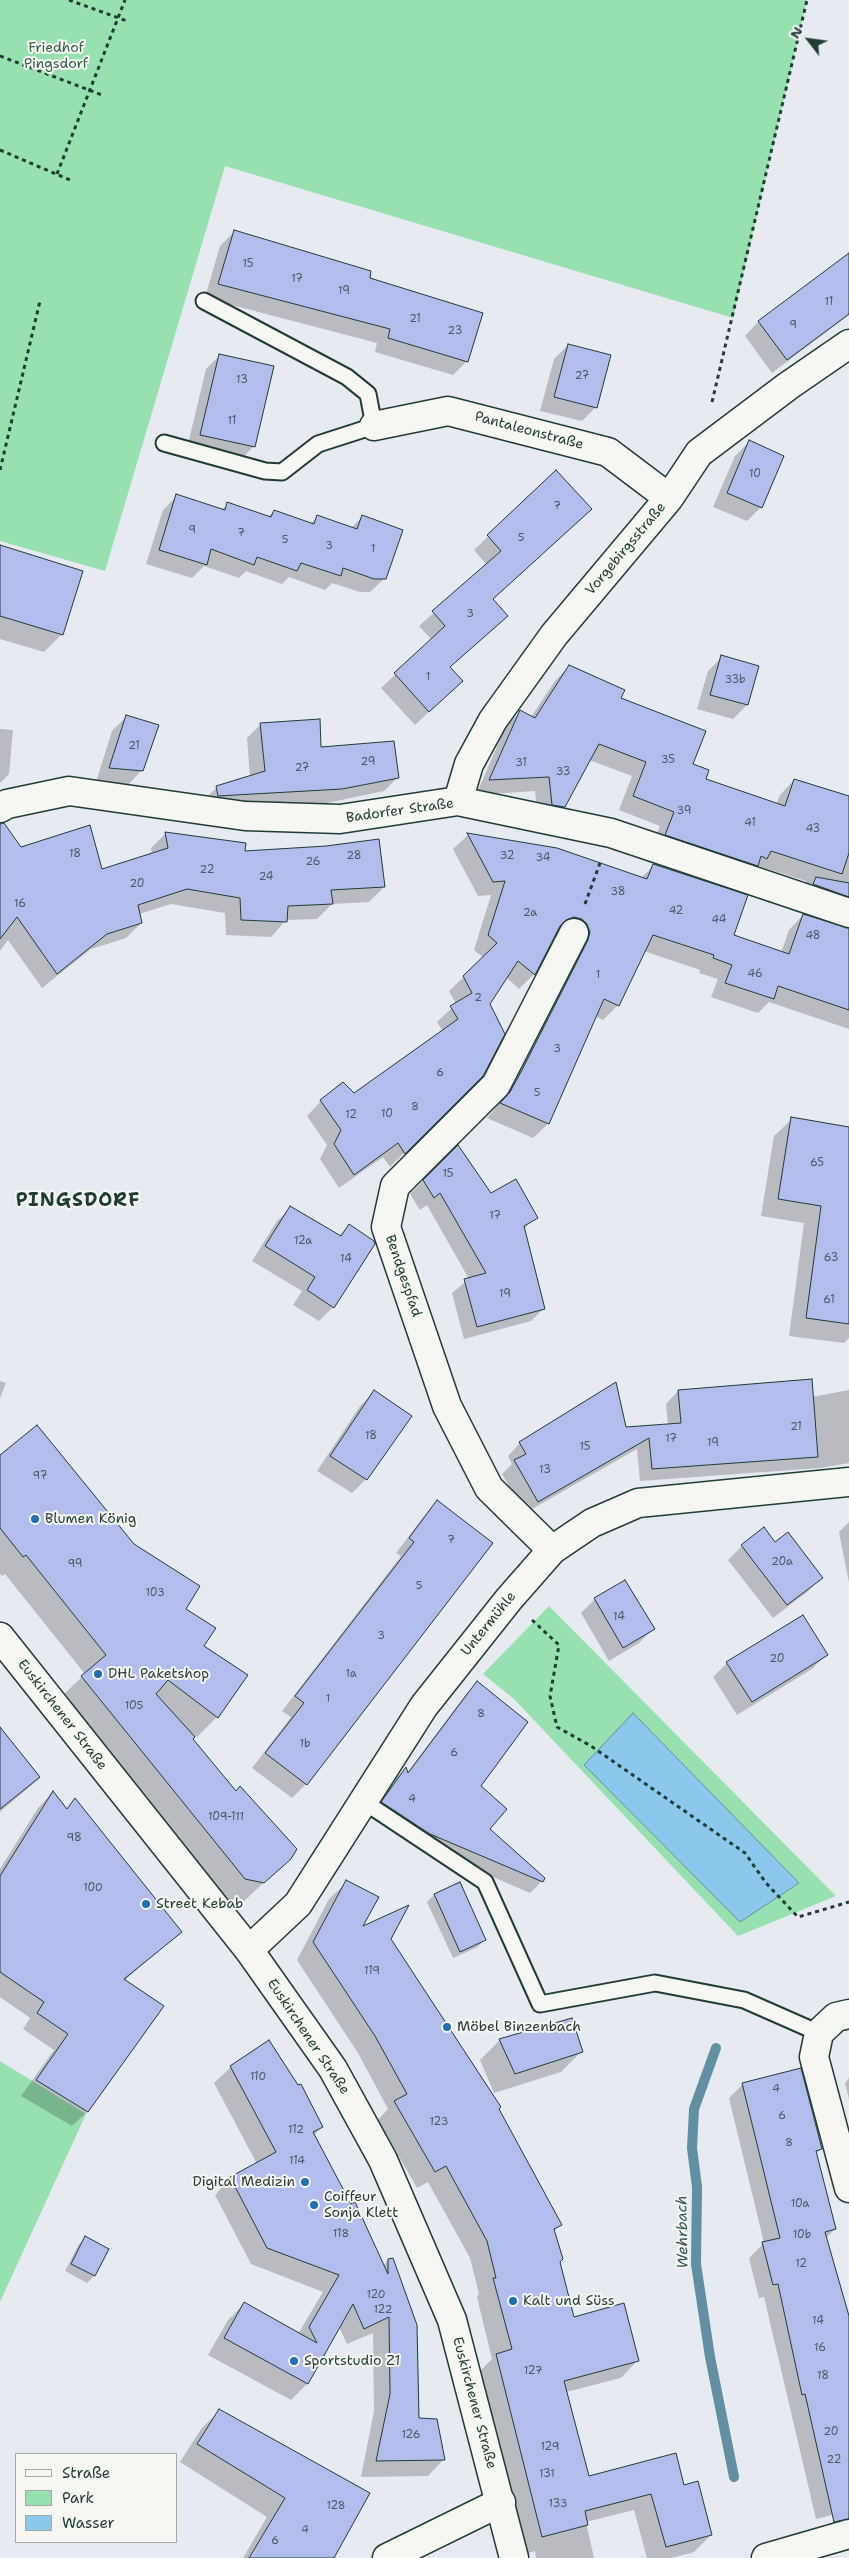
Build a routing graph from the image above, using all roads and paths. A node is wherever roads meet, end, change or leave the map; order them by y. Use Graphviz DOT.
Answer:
graph roads {
  1 [pos="69,0"];
  2 [pos="125,0"];
  3 [pos="808,0"];
  4 [pos="118,18"];
  5 [pos="127,21"];
  6 [pos="0,56"];
  7 [pos="91,91"];
  8 [pos="102,94"];
  9 [pos="1,150"];
  10 [pos="0,156"];
  11 [pos="57,174"];
  12 [pos="70,180"];
  13 [pos="40,301"];
  14 [pos="204,301"];
  15 [pos="849,344"];
  16 [pos="374,426"];
  17 [pos="164,443"];
  18 [pos="699,454"];
  19 [pos="0,470"];
  20 [pos="669,498"];
  21 [pos="458,802"];
  22 [pos="0,808"];
  23 [pos="611,833"];
  24 [pos="849,913"];
  25 [pos="574,933"];
  26 [pos="849,1482"];
  27 [pos="552,1550"];
  28 [pos="509,1599"];
  29 [pos="0,1637"];
  30 [pos="364,1801"];
  31 [pos="849,1902"];
  32 [pos="249,1950"];
  33 [pos="849,2014"];
  34 [pos="818,2033"];
  35 [pos="849,2188"];
  36 [pos="501,2502"];
  37 [pos="849,2534"];
  38 [pos="387,2558"];
  39 [pos="514,2558"];
  40 [pos="766,2558"];
  1 -- 4 [label="path"];
  2 -- 4 [label="path"];
  3 -- 18 [label="path"];
  4 -- 5 [label="path"];
  4 -- 7 [label="path"];
  6 -- 7 [label="path"];
  7 -- 8 [label="path"];
  7 -- 11 [label="path"];
  9 -- 10 [label="path"];
  9 -- 11 [label="path"];
  11 -- 12 [label="path"];
  13 -- 19 [label="path"];
  14 -- 16 [label="lane"];
  15 -- 18 [label="street, Vorgebirgsstraße"];
  16 -- 17 [label="lane"];
  16 -- 20 [label="street, Pantaleonstraße"];
  18 -- 20 [label="street, Vorgebirgsstraße"];
  20 -- 21 [label="street, Vorgebirgsstraße"];
  21 -- 22 [label="street, Badorfer Straße"];
  21 -- 23 [label="street, Badorfer Straße"];
  23 -- 24 [label="street, Badorfer Straße"];
  23 -- 25 [label="path"];
  25 -- 27 [label="street, Bendgespfad"];
  26 -- 27 [label="street, Untermühle"];
  27 -- 28 [label="street, Untermühle"];
  28 -- 30 [label="street, Untermühle"];
  28 -- 31 [label="path"];
  29 -- 32 [label="street, Euskirchener Straße"];
  30 -- 32 [label="street, Untermühle"];
  30 -- 34 [label="lane"];
  32 -- 36 [label="street, Euskirchener Straße"];
  33 -- 34 [label="street"];
  34 -- 35 [label="street"];
  36 -- 38 [label="street"];
  36 -- 39 [label="street, Euskirchener Straße"];
  37 -- 40 [label="street"];
}
